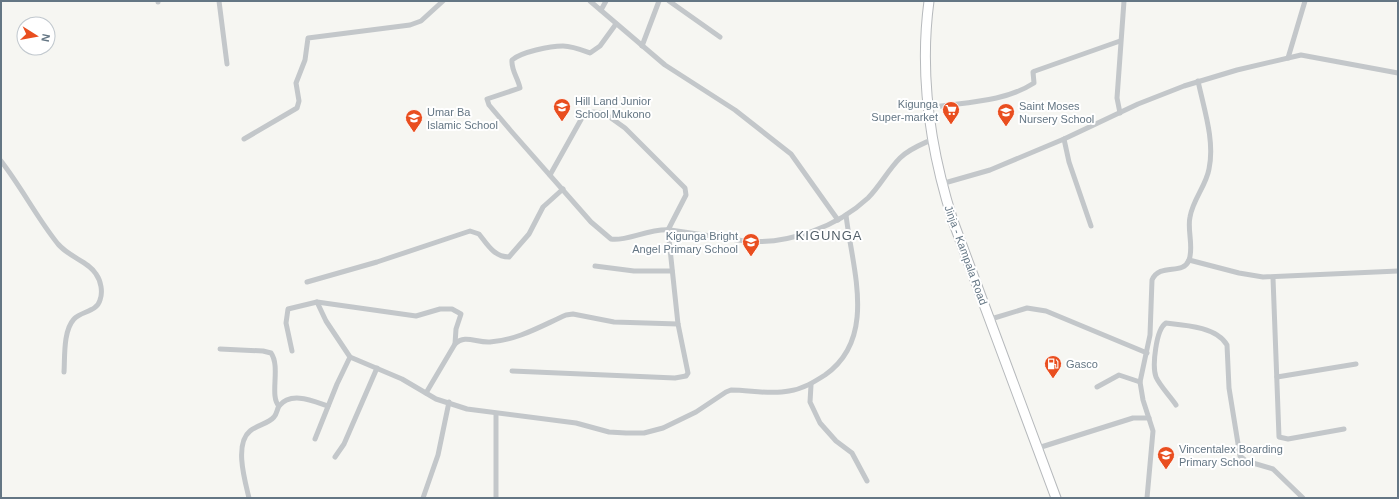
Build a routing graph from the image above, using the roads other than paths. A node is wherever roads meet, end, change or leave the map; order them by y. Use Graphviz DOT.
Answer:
graph roads {
  1 [pos="220,1"];
  2 [pos="443,1"];
  3 [pos="590,1"];
  4 [pos="606,1"];
  5 [pos="660,1"];
  6 [pos="669,1"];
  7 [pos="929,1"];
  8 [pos="1124,1"];
  9 [pos="1305,1"];
  10 [pos="601,10"];
  11 [pos="616,24"];
  12 [pos="720,37"];
  13 [pos="1120,41"];
  14 [pos="642,46"];
  15 [pos="1288,58"];
  16 [pos="227,64"];
  17 [pos="1398,73"];
  18 [pos="1198,82"];
  19 [pos="927,108"];
  20 [pos="1120,113"];
  21 [pos="244,139"];
  22 [pos="1064,139"];
  23 [pos="931,140"];
  24 [pos="1,161"];
  25 [pos="550,175"];
  26 [pos="941,184"];
  27 [pos="563,189"];
  28 [pos="846,215"];
  29 [pos="838,220"];
  30 [pos="1091,226"];
  31 [pos="668,230"];
  32 [pos="1189,260"];
  33 [pos="596,266"];
  34 [pos="672,271"];
  35 [pos="1398,271"];
  36 [pos="1273,278"];
  37 [pos="307,282"];
  38 [pos="317,302"];
  39 [pos="990,319"];
  40 [pos="678,324"];
  41 [pos="455,344"];
  42 [pos="220,349"];
  43 [pos="292,351"];
  44 [pos="1147,353"];
  45 [pos="350,357"];
  46 [pos="1356,364"];
  47 [pos="377,368"];
  48 [pos="512,371"];
  49 [pos="64,372"];
  50 [pos="1277,377"];
  51 [pos="1140,382"];
  52 [pos="811,385"];
  53 [pos="1097,387"];
  54 [pos="426,393"];
  55 [pos="449,402"];
  56 [pos="1176,404"];
  57 [pos="279,406"];
  58 [pos="328,406"];
  59 [pos="496,414"];
  60 [pos="1149,418"];
  61 [pos="1344,429"];
  62 [pos="315,439"];
  63 [pos="1038,448"];
  64 [pos="335,457"];
  65 [pos="868,481"];
  66 [pos="249,498"];
  67 [pos="424,498"];
  68 [pos="496,498"];
  69 [pos="1056,498"];
  70 [pos="1147,498"];
  71 [pos="1303,498"];
  1 -- 16 [label="street"];
  2 -- 21 [label="street"];
  3 -- 10 [label="street"];
  4 -- 10 [label="street"];
  5 -- 14 [label="street"];
  6 -- 12 [label="street"];
  7 -- 19 [label="highway, Jinja - Kampala Road"];
  8 -- 13 [label="street"];
  9 -- 15 [label="street"];
  10 -- 11 [label="street"];
  11 -- 14 [label="street"];
  11 -- 25 [label="street"];
  13 -- 19 [label="street"];
  13 -- 20 [label="street"];
  14 -- 29 [label="street"];
  15 -- 17 [label="street"];
  15 -- 18 [label="street"];
  18 -- 20 [label="street"];
  18 -- 32 [label="street"];
  19 -- 23 [label="highway, Jinja - Kampala Road"];
  20 -- 22 [label="street"];
  22 -- 26 [label="street"];
  22 -- 30 [label="street"];
  23 -- 26 [label="highway, Jinja - Kampala Road"];
  23 -- 28 [label="street"];
  24 -- 49 [label="street"];
  25 -- 27 [label="street"];
  25 -- 31 [label="street"];
  26 -- 39 [label="highway, Jinja - Kampala Road"];
  27 -- 31 [label="street"];
  27 -- 37 [label="street"];
  28 -- 29 [label="street"];
  28 -- 52 [label="street"];
  29 -- 31 [label="street"];
  31 -- 34 [label="street"];
  32 -- 36 [label="street"];
  32 -- 44 [label="street"];
  33 -- 34 [label="street"];
  34 -- 40 [label="street"];
  35 -- 36 [label="street"];
  36 -- 50 [label="street"];
  38 -- 41 [label="street"];
  38 -- 43 [label="street"];
  38 -- 45 [label="street"];
  39 -- 44 [label="street"];
  39 -- 63 [label="highway, Jinja - Kampala Road"];
  40 -- 41 [label="street"];
  40 -- 48 [label="street"];
  41 -- 54 [label="street"];
  42 -- 57 [label="street"];
  44 -- 51 [label="street"];
  45 -- 47 [label="street"];
  45 -- 58 [label="street"];
  46 -- 50 [label="street"];
  47 -- 54 [label="street"];
  47 -- 64 [label="street"];
  50 -- 61 [label="street"];
  51 -- 53 [label="street"];
  51 -- 60 [label="street"];
  52 -- 59 [label="street"];
  52 -- 65 [label="street"];
  54 -- 55 [label="street"];
  55 -- 59 [label="street"];
  55 -- 67 [label="street"];
  56 -- 71 [label="street"];
  57 -- 58 [label="street"];
  57 -- 66 [label="street"];
  58 -- 62 [label="street"];
  59 -- 68 [label="street"];
  60 -- 63 [label="street"];
  60 -- 70 [label="street"];
  63 -- 69 [label="highway, Jinja - Kampala Road"];
}
